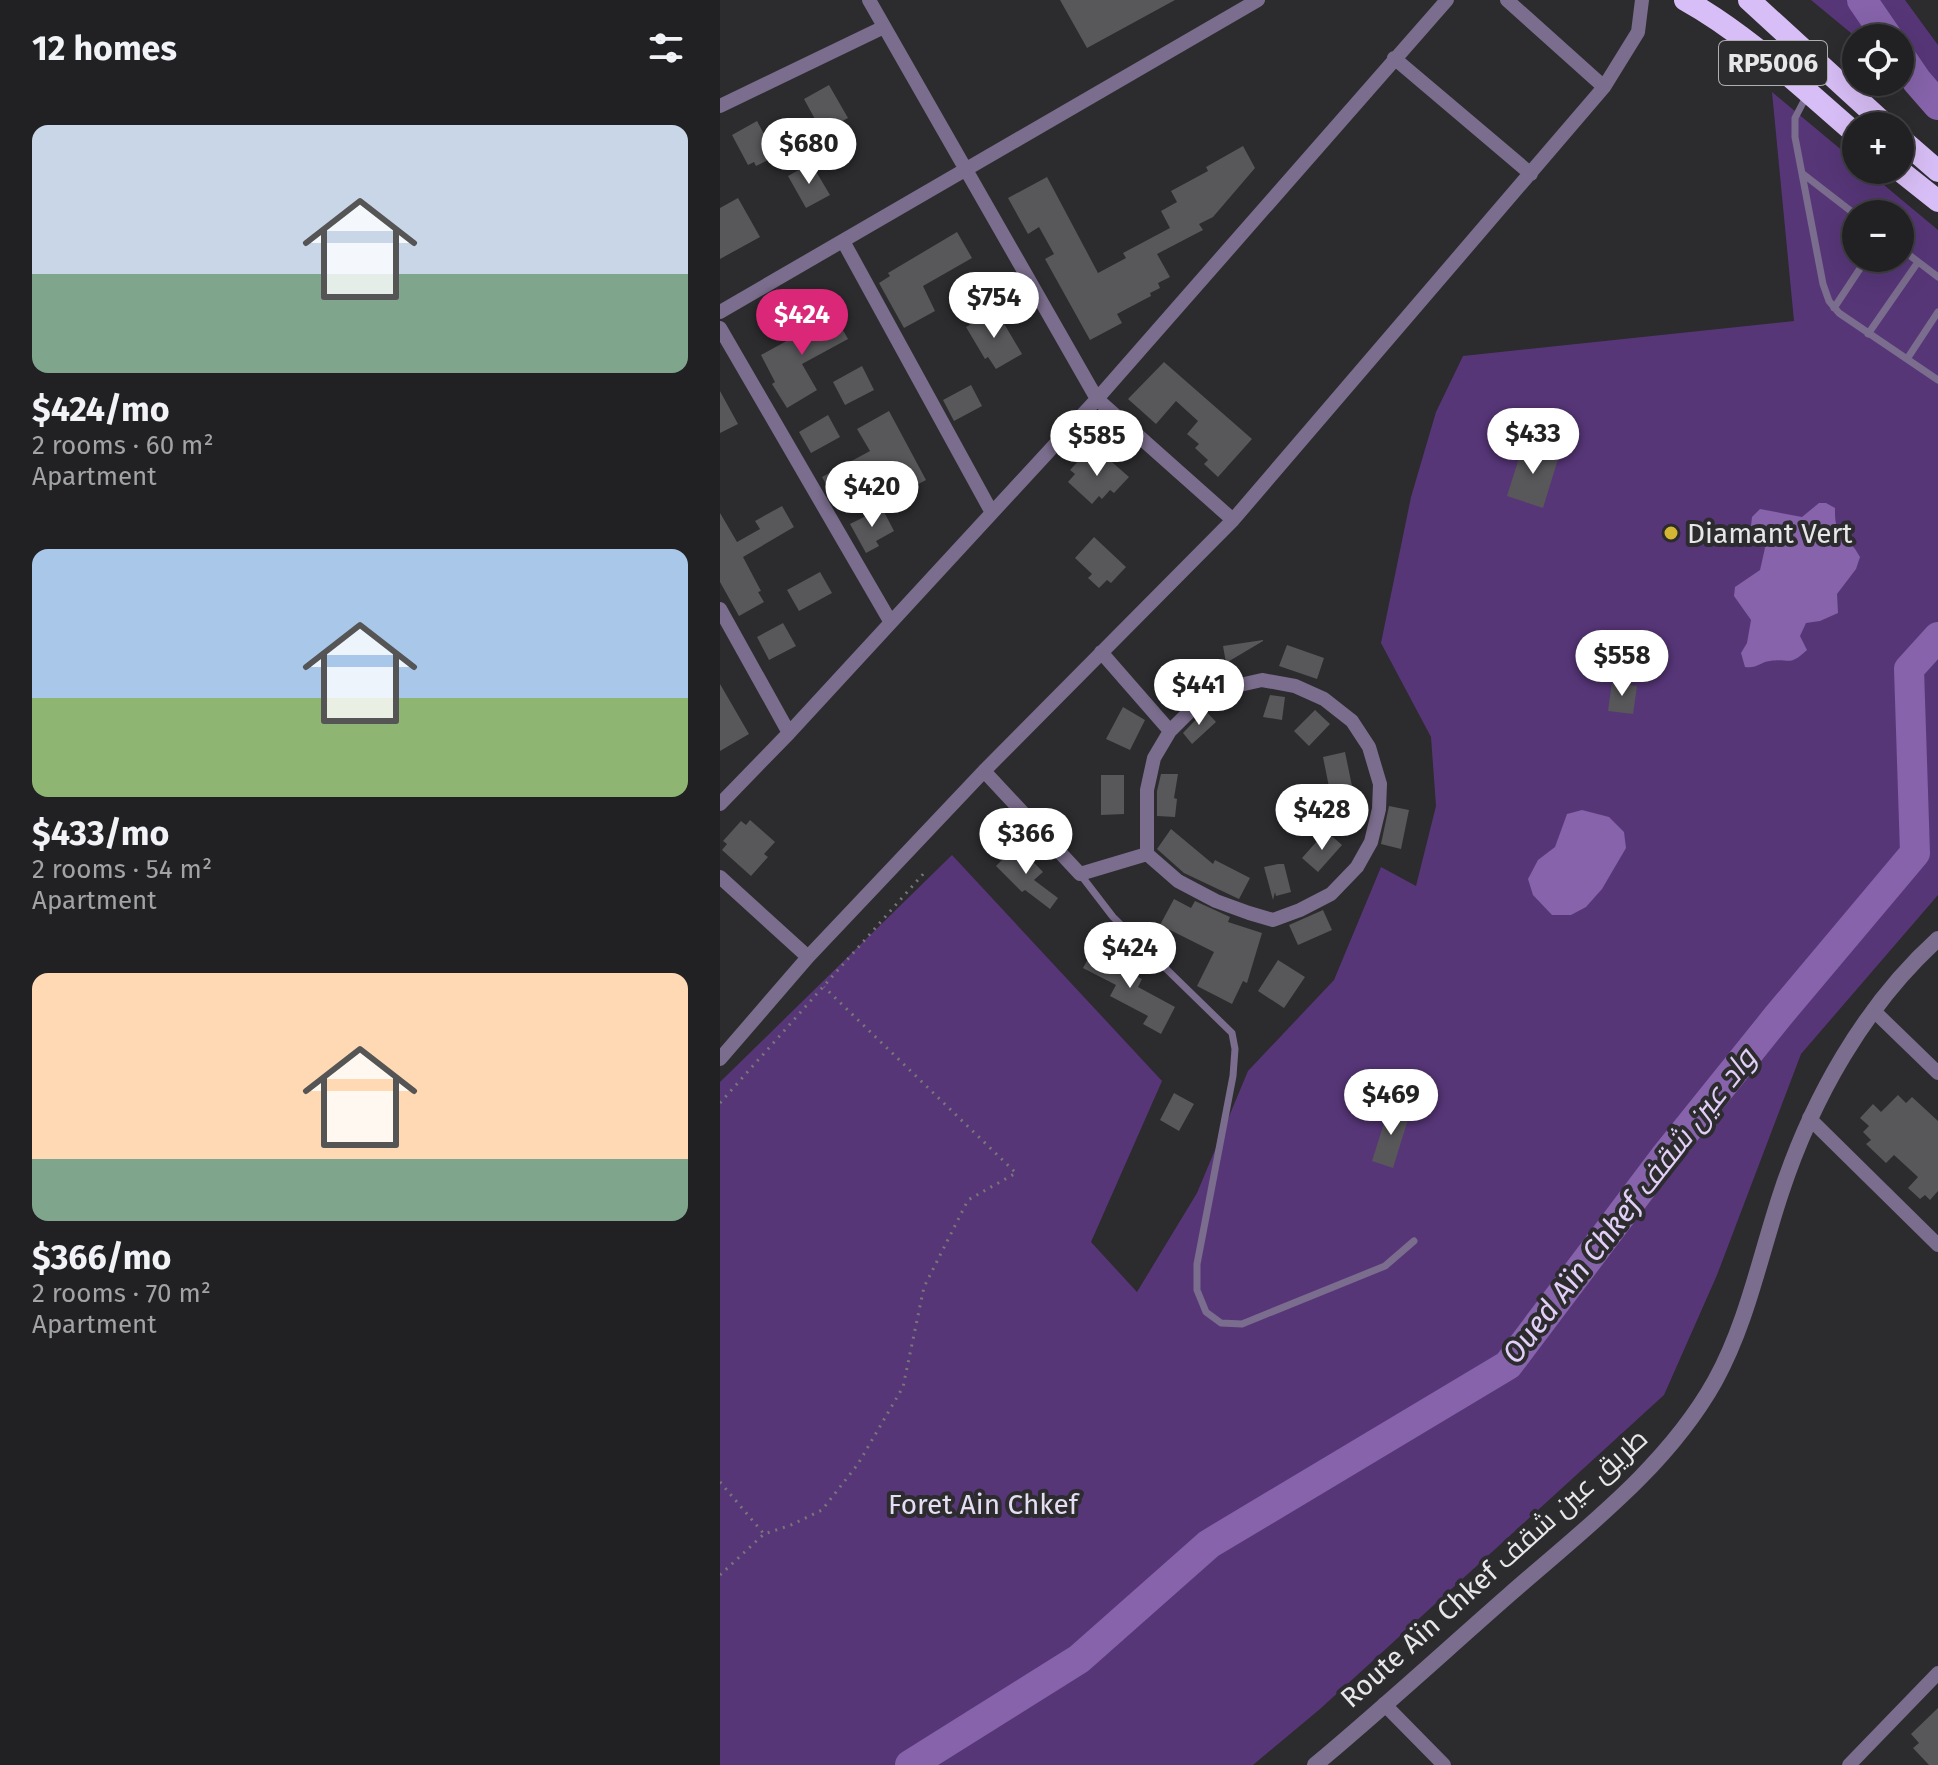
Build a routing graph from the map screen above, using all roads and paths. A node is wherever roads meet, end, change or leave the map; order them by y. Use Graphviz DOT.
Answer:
graph roads {
  1 [pos="869,0"];
  2 [pos="1258,0"];
  3 [pos="1447,0"];
  4 [pos="1642,0"];
  5 [pos="1685,0"];
  6 [pos="1749,0"];
  7 [pos="1512,1"];
  8 [pos="884,27"];
  9 [pos="1394,58"];
  10 [pos="1604,87"];
  11 [pos="1808,93"];
  12 [pos="720,106"];
  13 [pos="1872,112"];
  14 [pos="1842,122"];
  15 [pos="1914,150"];
  16 [pos="965,167"];
  17 [pos="1938,171"];
  18 [pos="1531,174"];
  19 [pos="1803,174"];
  20 [pos="1914,182"];
  21 [pos="1938,201"];
  22 [pos="1842,204"];
  23 [pos="843,241"];
  24 [pos="1914,259"];
  25 [pos="1918,262"];
  26 [pos="1858,272"];
  27 [pos="1938,277"];
  28 [pos="1834,308"];
  29 [pos="720,312"];
  30 [pos="1938,312"];
  31 [pos="720,328"];
  32 [pos="1868,334"];
  33 [pos="1907,359"];
  34 [pos="1938,380"];
  35 [pos="1097,399"];
  36 [pos="991,511"];
  37 [pos="1233,520"];
  38 [pos="720,609"];
  39 [pos="890,621"];
  40 [pos="1101,652"];
  41 [pos="1170,731"];
  42 [pos="789,733"];
  43 [pos="984,771"];
  44 [pos="720,804"];
  45 [pos="1147,854"];
  46 [pos="925,872"];
  47 [pos="1080,874"];
  48 [pos="720,877"];
  49 [pos="1938,939"];
  50 [pos="808,957"];
  51 [pos="824,987"];
  52 [pos="1873,1010"];
  53 [pos="720,1059"];
  54 [pos="1938,1073"];
  55 [pos="720,1103"];
  56 [pos="1809,1118"];
  57 [pos="1414,1241"];
  58 [pos="1938,1245"];
  59 [pos="720,1482"];
  60 [pos="764,1534"];
  61 [pos="720,1575"];
  62 [pos="1938,1674"];
  63 [pos="1384,1704"];
  64 [pos="1321,1763"];
  65 [pos="1444,1765"];
  66 [pos="1849,1765"];
  1 -- 8 [label="street"];
  2 -- 16 [label="street"];
  3 -- 9 [label="street"];
  4 -- 10 [label="street"];
  5 -- 11 [label="highway, RP5006"];
  6 -- 13 [label="highway, RP5006"];
  7 -- 10 [label="street"];
  8 -- 12 [label="street"];
  8 -- 16 [label="street"];
  9 -- 18 [label="street"];
  9 -- 35 [label="street"];
  10 -- 18 [label="street"];
  11 -- 14 [label="highway, RP5006"];
  11 -- 19 [label="lane"];
  15 -- 17 [label="highway"];
  16 -- 23 [label="street"];
  16 -- 35 [label="street"];
  18 -- 37 [label="street"];
  19 -- 22 [label="lane"];
  19 -- 28 [label="lane"];
  20 -- 21 [label="highway"];
  23 -- 29 [label="street"];
  23 -- 36 [label="street"];
  24 -- 25 [label="lane"];
  25 -- 27 [label="lane"];
  25 -- 32 [label="lane"];
  26 -- 28 [label="lane"];
  28 -- 32 [label="lane"];
  30 -- 33 [label="lane"];
  31 -- 39 [label="street"];
  32 -- 33 [label="lane"];
  33 -- 34 [label="lane"];
  35 -- 36 [label="street"];
  35 -- 37 [label="street"];
  36 -- 39 [label="street"];
  37 -- 40 [label="street"];
  38 -- 42 [label="street"];
  39 -- 42 [label="street"];
  40 -- 41 [label="street"];
  40 -- 43 [label="street"];
  41 -- 45 [label="street"];
  41 -- 45 [label="street"];
  42 -- 44 [label="street"];
  43 -- 47 [label="street"];
  43 -- 50 [label="street"];
  45 -- 47 [label="street"];
  46 -- 51 [label="path"];
  47 -- 57 [label="lane"];
  48 -- 50 [label="street"];
  49 -- 52 [label="street, Route Aïn Chkef طريق عين شقف"];
  50 -- 53 [label="street"];
  51 -- 55 [label="path"];
  51 -- 60 [label="path"];
  52 -- 54 [label="street"];
  52 -- 56 [label="street, Route Aïn Chkef طريق عين شقف"];
  56 -- 58 [label="street"];
  56 -- 63 [label="street, Route Aïn Chkef طريق عين شقف"];
  59 -- 60 [label="path"];
  60 -- 61 [label="path"];
  62 -- 66 [label="street"];
  63 -- 64 [label="street, Route Aïn Chkef طريق عين شقف"];
  63 -- 65 [label="street"];
}
